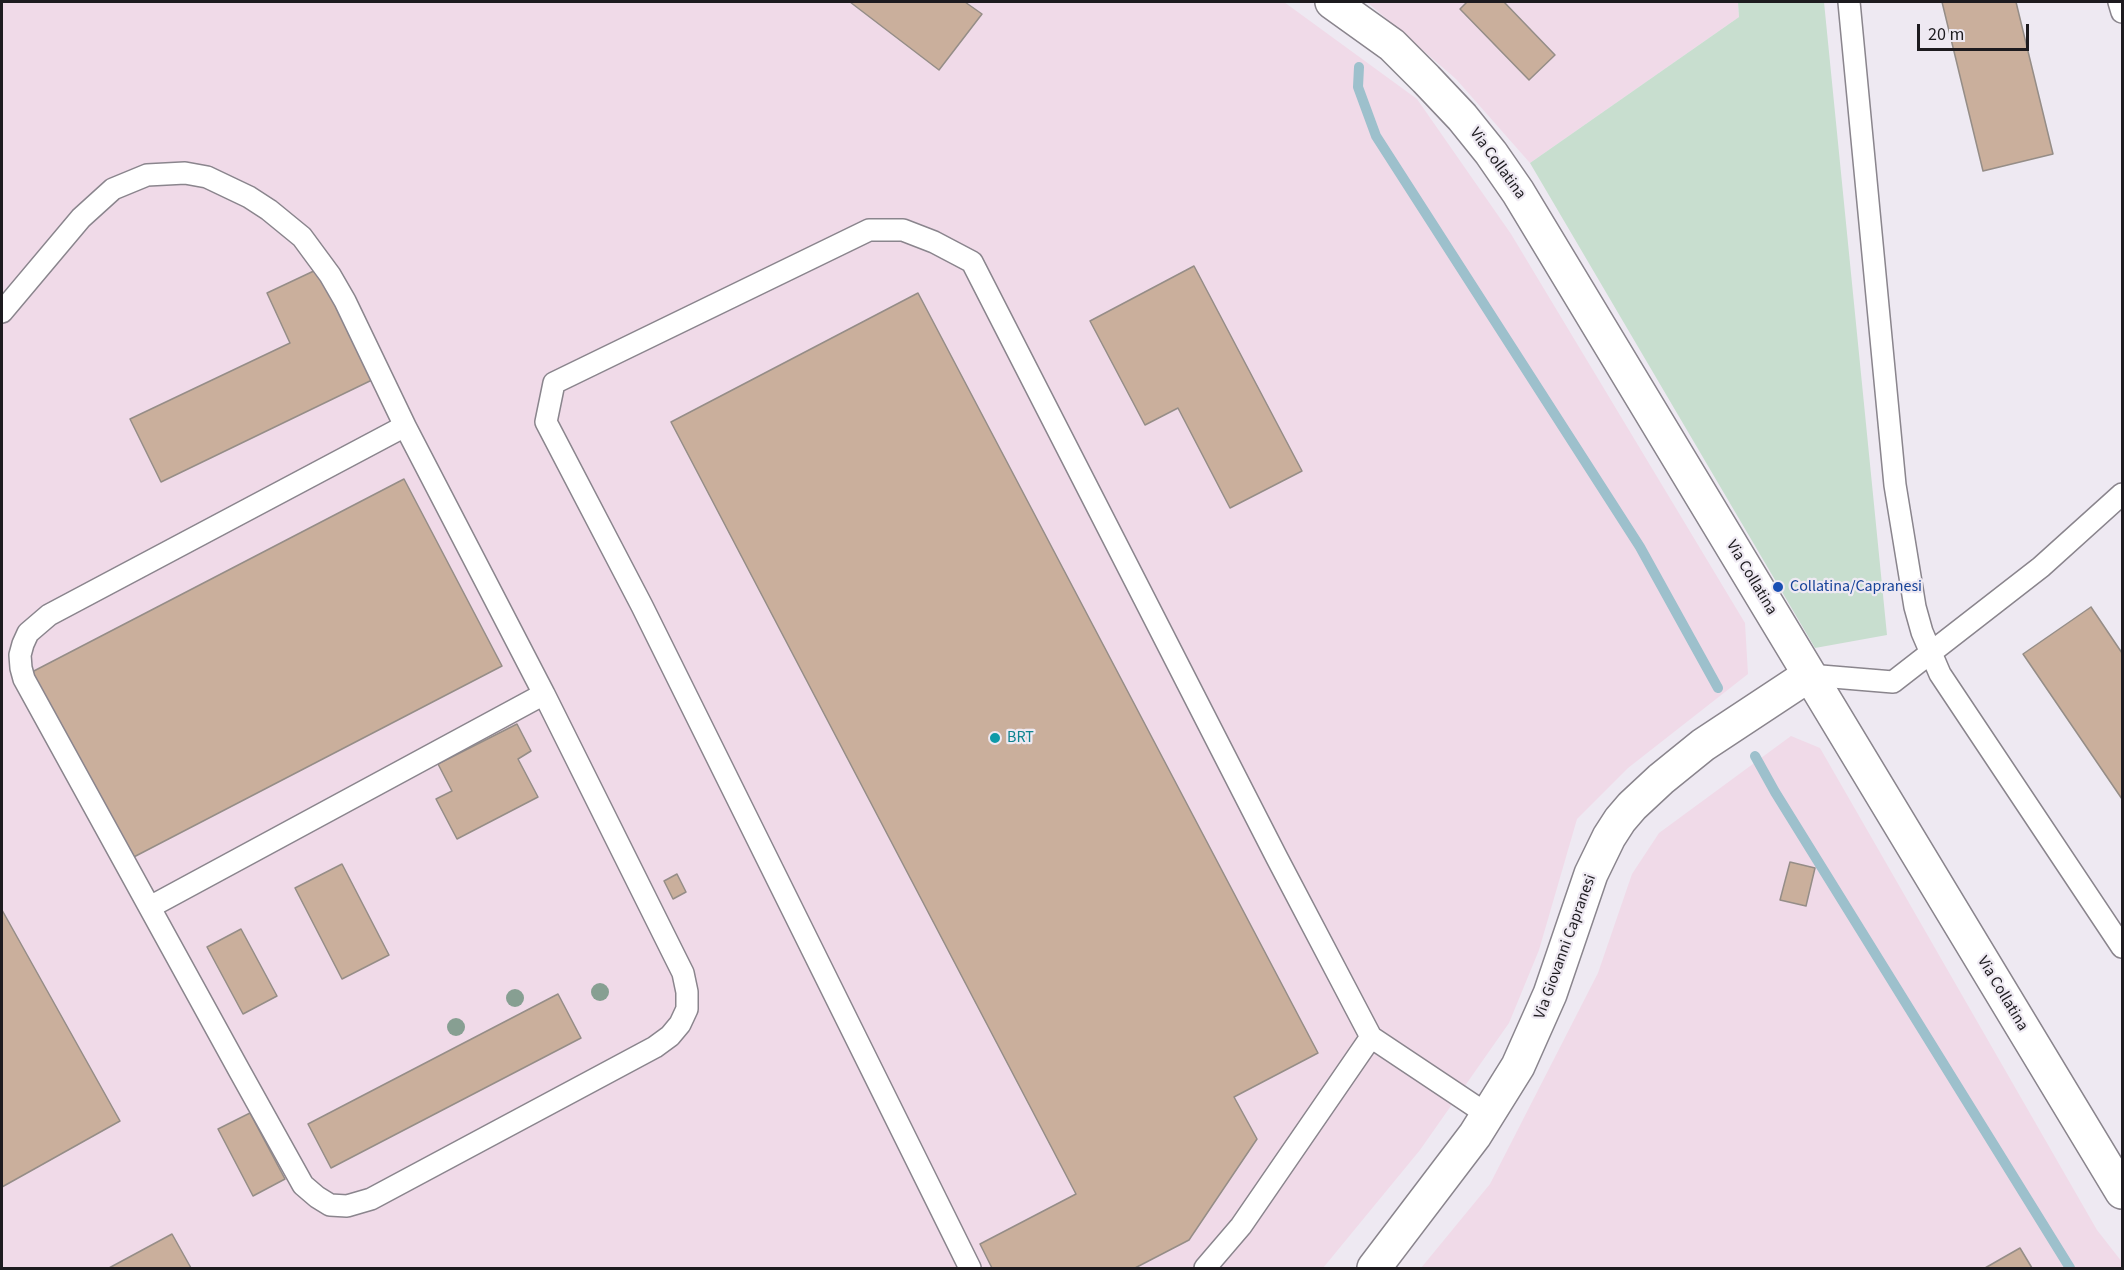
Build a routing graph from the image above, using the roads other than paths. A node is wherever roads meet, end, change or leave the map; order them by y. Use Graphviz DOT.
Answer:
graph roads {
  1 [pos="1332,2"];
  2 [pos="1849,2"];
  3 [pos="2119,2"];
  4 [pos="2122,12"];
  5 [pos="2,312"];
  6 [pos="405,426"];
  7 [pos="2122,494"];
  8 [pos="1930,654"];
  9 [pos="1809,675"];
  10 [pos="544,694"];
  11 [pos="150,908"];
  12 [pos="2122,947"];
  13 [pos="1371,1037"];
  14 [pos="1488,1115"];
  15 [pos="2122,1192"];
  16 [pos="970,1269"];
  17 [pos="1205,1269"];
  18 [pos="1374,1269"];
  1 -- 9 [label="street, Via Collatina"];
  2 -- 8 [label="lane"];
  3 -- 4 [label="lane"];
  5 -- 6 [label="lane"];
  6 -- 10 [label="lane"];
  6 -- 11 [label="lane"];
  7 -- 8 [label="lane"];
  8 -- 9 [label="lane"];
  8 -- 12 [label="lane"];
  9 -- 14 [label="street, Via Giovanni Capranesi"];
  9 -- 15 [label="street, Via Collatina"];
  10 -- 11 [label="lane"];
  10 -- 11 [label="lane"];
  13 -- 14 [label="lane"];
  13 -- 16 [label="lane"];
  13 -- 17 [label="lane"];
  14 -- 18 [label="street, Via Giovanni Capranesi"];
}
